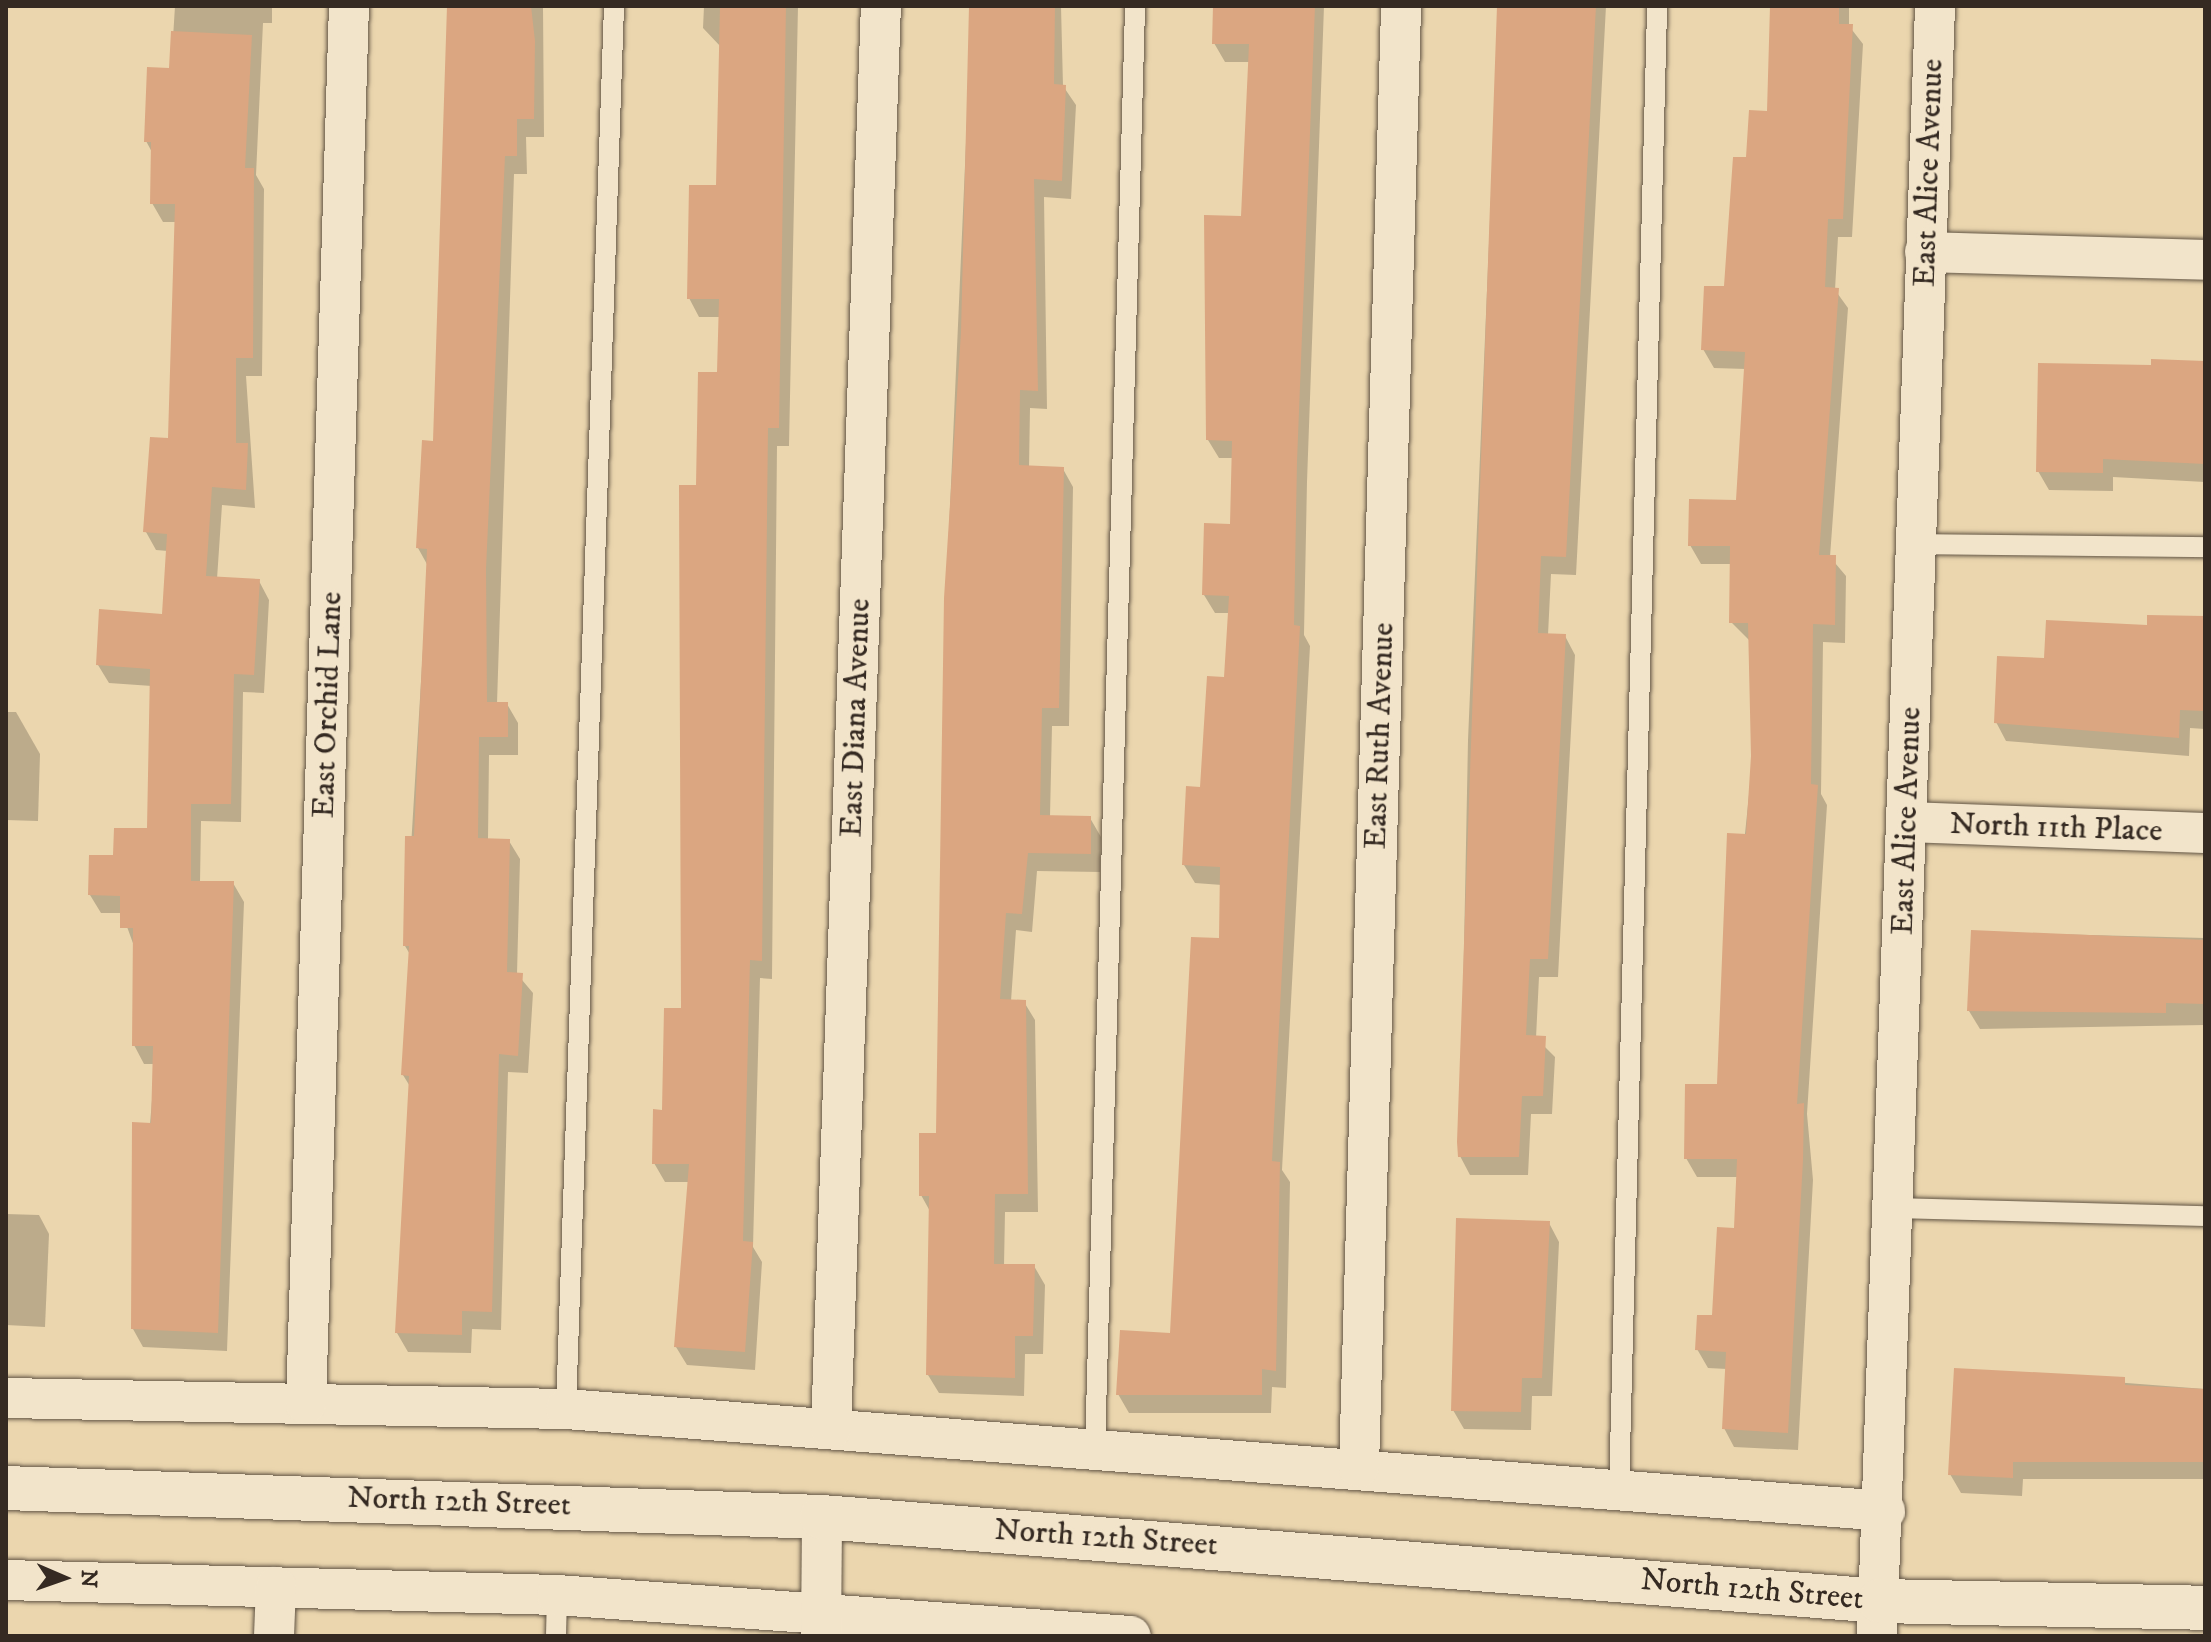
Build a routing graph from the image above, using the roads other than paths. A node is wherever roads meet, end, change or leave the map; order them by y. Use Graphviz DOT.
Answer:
graph roads {
  1 [pos="349,6"];
  2 [pos="614,6"];
  3 [pos="881,6"];
  4 [pos="1135,6"];
  5 [pos="1401,6"];
  6 [pos="1657,6"];
  7 [pos="1935,6"];
  8 [pos="1925,252"];
  9 [pos="2205,260"];
  10 [pos="1916,544"];
  11 [pos="2205,547"];
  12 [pos="1907,822"];
  13 [pos="2205,833"];
  14 [pos="1895,1208"];
  15 [pos="2205,1216"];
  16 [pos="6,1398"];
  17 [pos="306,1404"];
  18 [pos="566,1409"];
  19 [pos="831,1429"];
  20 [pos="1095,1450"];
  21 [pos="1359,1467"];
  22 [pos="6,1488"];
  23 [pos="1619,1491"];
  24 [pos="1885,1511"];
  25 [pos="822,1517"];
  26 [pos="6,1580"];
  27 [pos="276,1587"];
  28 [pos="557,1595"];
  29 [pos="2205,1608"];
  30 [pos="1878,1619"];
  31 [pos="822,1624"];
  32 [pos="1082,1634"];
  33 [pos="274,1636"];
  34 [pos="556,1636"];
  35 [pos="1131,1636"];
  1 -- 17 [label="street, East Orchid Lane"];
  2 -- 18 [label="lane"];
  3 -- 19 [label="street, East Diana Avenue"];
  4 -- 20 [label="lane"];
  5 -- 21 [label="street, East Ruth Avenue"];
  6 -- 23 [label="lane"];
  7 -- 8 [label="street, East Alice Avenue"];
  8 -- 9 [label="street"];
  8 -- 10 [label="street, East Alice Avenue"];
  10 -- 11 [label="lane"];
  10 -- 12 [label="street, East Alice Avenue"];
  12 -- 13 [label="street, North 11th Place"];
  12 -- 14 [label="street, East Alice Avenue"];
  14 -- 15 [label="lane"];
  14 -- 24 [label="street, East Alice Avenue"];
  16 -- 17 [label="street"];
  17 -- 18 [label="street"];
  18 -- 19 [label="street"];
  19 -- 20 [label="street"];
  20 -- 21 [label="street"];
  21 -- 23 [label="street"];
  22 -- 25 [label="street, North 12th Street"];
  23 -- 24 [label="street"];
  24 -- 30 [label="street, East Alice Avenue"];
  25 -- 30 [label="street, North 12th Street"];
  25 -- 31 [label="street"];
  26 -- 27 [label="street"];
  27 -- 28 [label="street"];
  27 -- 33 [label="street"];
  28 -- 31 [label="street"];
  28 -- 34 [label="lane"];
  29 -- 30 [label="street, North 12th Street"];
  31 -- 32 [label="street"];
  32 -- 35 [label="street"];
}
